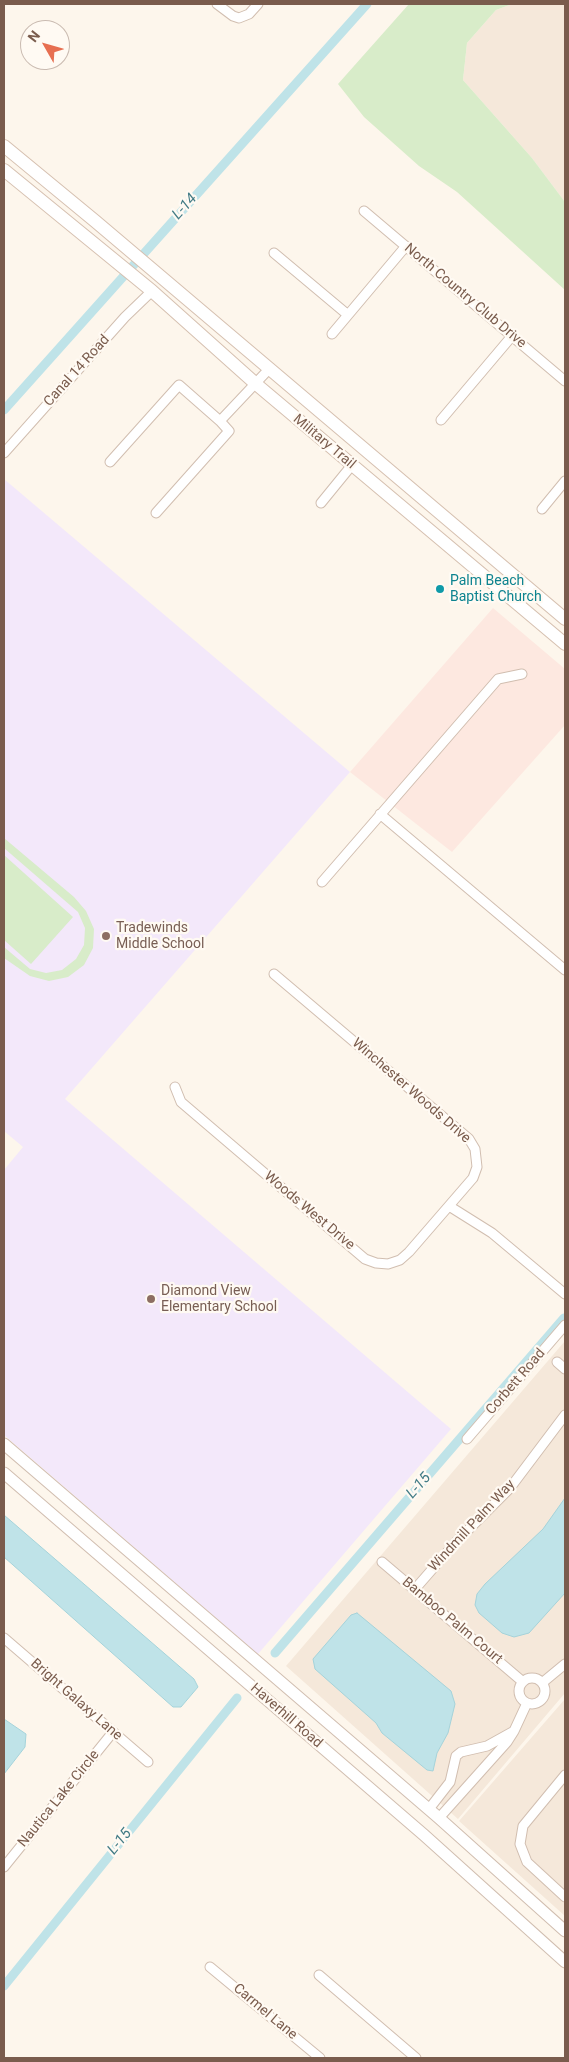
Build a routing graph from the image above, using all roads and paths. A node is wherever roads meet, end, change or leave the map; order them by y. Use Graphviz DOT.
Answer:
graph roads {
  1 [pos="217,4"];
  2 [pos="258,4"];
  3 [pos="4,146"];
  4 [pos="4,170"];
  5 [pos="364,211"];
  6 [pos="406,246"];
  7 [pos="274,253"];
  8 [pos="152,291"];
  9 [pos="348,315"];
  10 [pos="332,334"];
  11 [pos="512,336"];
  12 [pos="270,368"];
  13 [pos="565,381"];
  14 [pos="256,384"];
  15 [pos="441,420"];
  16 [pos="220,421"];
  17 [pos="4,453"];
  18 [pos="110,462"];
  19 [pos="352,466"];
  20 [pos="565,481"];
  21 [pos="321,503"];
  22 [pos="542,509"];
  23 [pos="156,513"];
  24 [pos="565,619"];
  25 [pos="565,644"];
  26 [pos="522,674"];
  27 [pos="380,814"];
  28 [pos="322,882"];
  29 [pos="565,970"];
  30 [pos="274,974"];
  31 [pos="175,1087"];
  32 [pos="449,1206"];
  33 [pos="565,1294"];
  34 [pos="565,1325"];
  35 [pos="557,1362"];
  36 [pos="565,1369"];
  37 [pos="565,1415"];
  38 [pos="467,1439"];
  39 [pos="4,1444"];
  40 [pos="4,1473"];
  41 [pos="382,1562"];
  42 [pos="415,1589"];
  43 [pos="4,1638"];
  44 [pos="565,1664"];
  45 [pos="263,1667"];
  46 [pos="522,1682"];
  47 [pos="542,1683"];
  48 [pos="248,1684"];
  49 [pos="527,1703"];
  50 [pos="514,1731"];
  51 [pos="114,1732"];
  52 [pos="148,1762"];
  53 [pos="565,1775"];
  54 [pos="429,1809"];
  55 [pos="439,1818"];
  56 [pos="4,1867"];
  57 [pos="565,1898"];
  58 [pos="565,1931"];
  59 [pos="565,1962"];
  60 [pos="210,1967"];
  61 [pos="319,1975"];
  62 [pos="320,2058"];
  63 [pos="416,2058"];
  1 -- 2 [label="street"];
  3 -- 12 [label="main road, Military Trail"];
  4 -- 8 [label="main road, Military Trail"];
  5 -- 6 [label="street, North Country Club Drive"];
  6 -- 9 [label="street"];
  6 -- 11 [label="street, North Country Club Drive"];
  7 -- 9 [label="street"];
  8 -- 14 [label="main road, Military Trail"];
  8 -- 17 [label="street, Canal 14 Road"];
  9 -- 10 [label="street"];
  11 -- 13 [label="street, North Country Club Drive"];
  11 -- 15 [label="street"];
  12 -- 14 [label="street"];
  12 -- 24 [label="main road, Military Trail"];
  14 -- 16 [label="street"];
  14 -- 19 [label="main road, Military Trail"];
  16 -- 18 [label="street"];
  16 -- 23 [label="street"];
  19 -- 21 [label="street"];
  19 -- 25 [label="main road, Military Trail"];
  20 -- 22 [label="street"];
  26 -- 27 [label="street"];
  27 -- 28 [label="street"];
  27 -- 29 [label="street"];
  30 -- 32 [label="street, Winchester Woods Drive"];
  31 -- 32 [label="street, Woods West Drive"];
  32 -- 33 [label="street"];
  34 -- 38 [label="street, Corbett Road"];
  35 -- 36 [label="street"];
  37 -- 42 [label="street, Windmill Palm Way"];
  39 -- 45 [label="street, Haverhill Road"];
  40 -- 48 [label="street, Haverhill Road"];
  41 -- 42 [label="street, Bamboo Palm Court"];
  42 -- 46 [label="street, Bamboo Palm Court"];
  43 -- 51 [label="street, Bright Galaxy Lane"];
  44 -- 47 [label="street"];
  45 -- 48 [label="street"];
  45 -- 54 [label="street, Haverhill Road"];
  46 -- 47 [label="street"];
  46 -- 49 [label="street"];
  47 -- 49 [label="street"];
  48 -- 59 [label="street, Haverhill Road"];
  49 -- 50 [label="street"];
  50 -- 54 [label="street"];
  50 -- 55 [label="street"];
  51 -- 52 [label="street, Bright Galaxy Lane"];
  51 -- 56 [label="street, Nautica Lake Circle"];
  53 -- 57 [label="street"];
  54 -- 55 [label="street, Haverhill Road"];
  55 -- 58 [label="street, Haverhill Road"];
  60 -- 62 [label="street, Carmel Lane"];
  61 -- 63 [label="street"];
}
